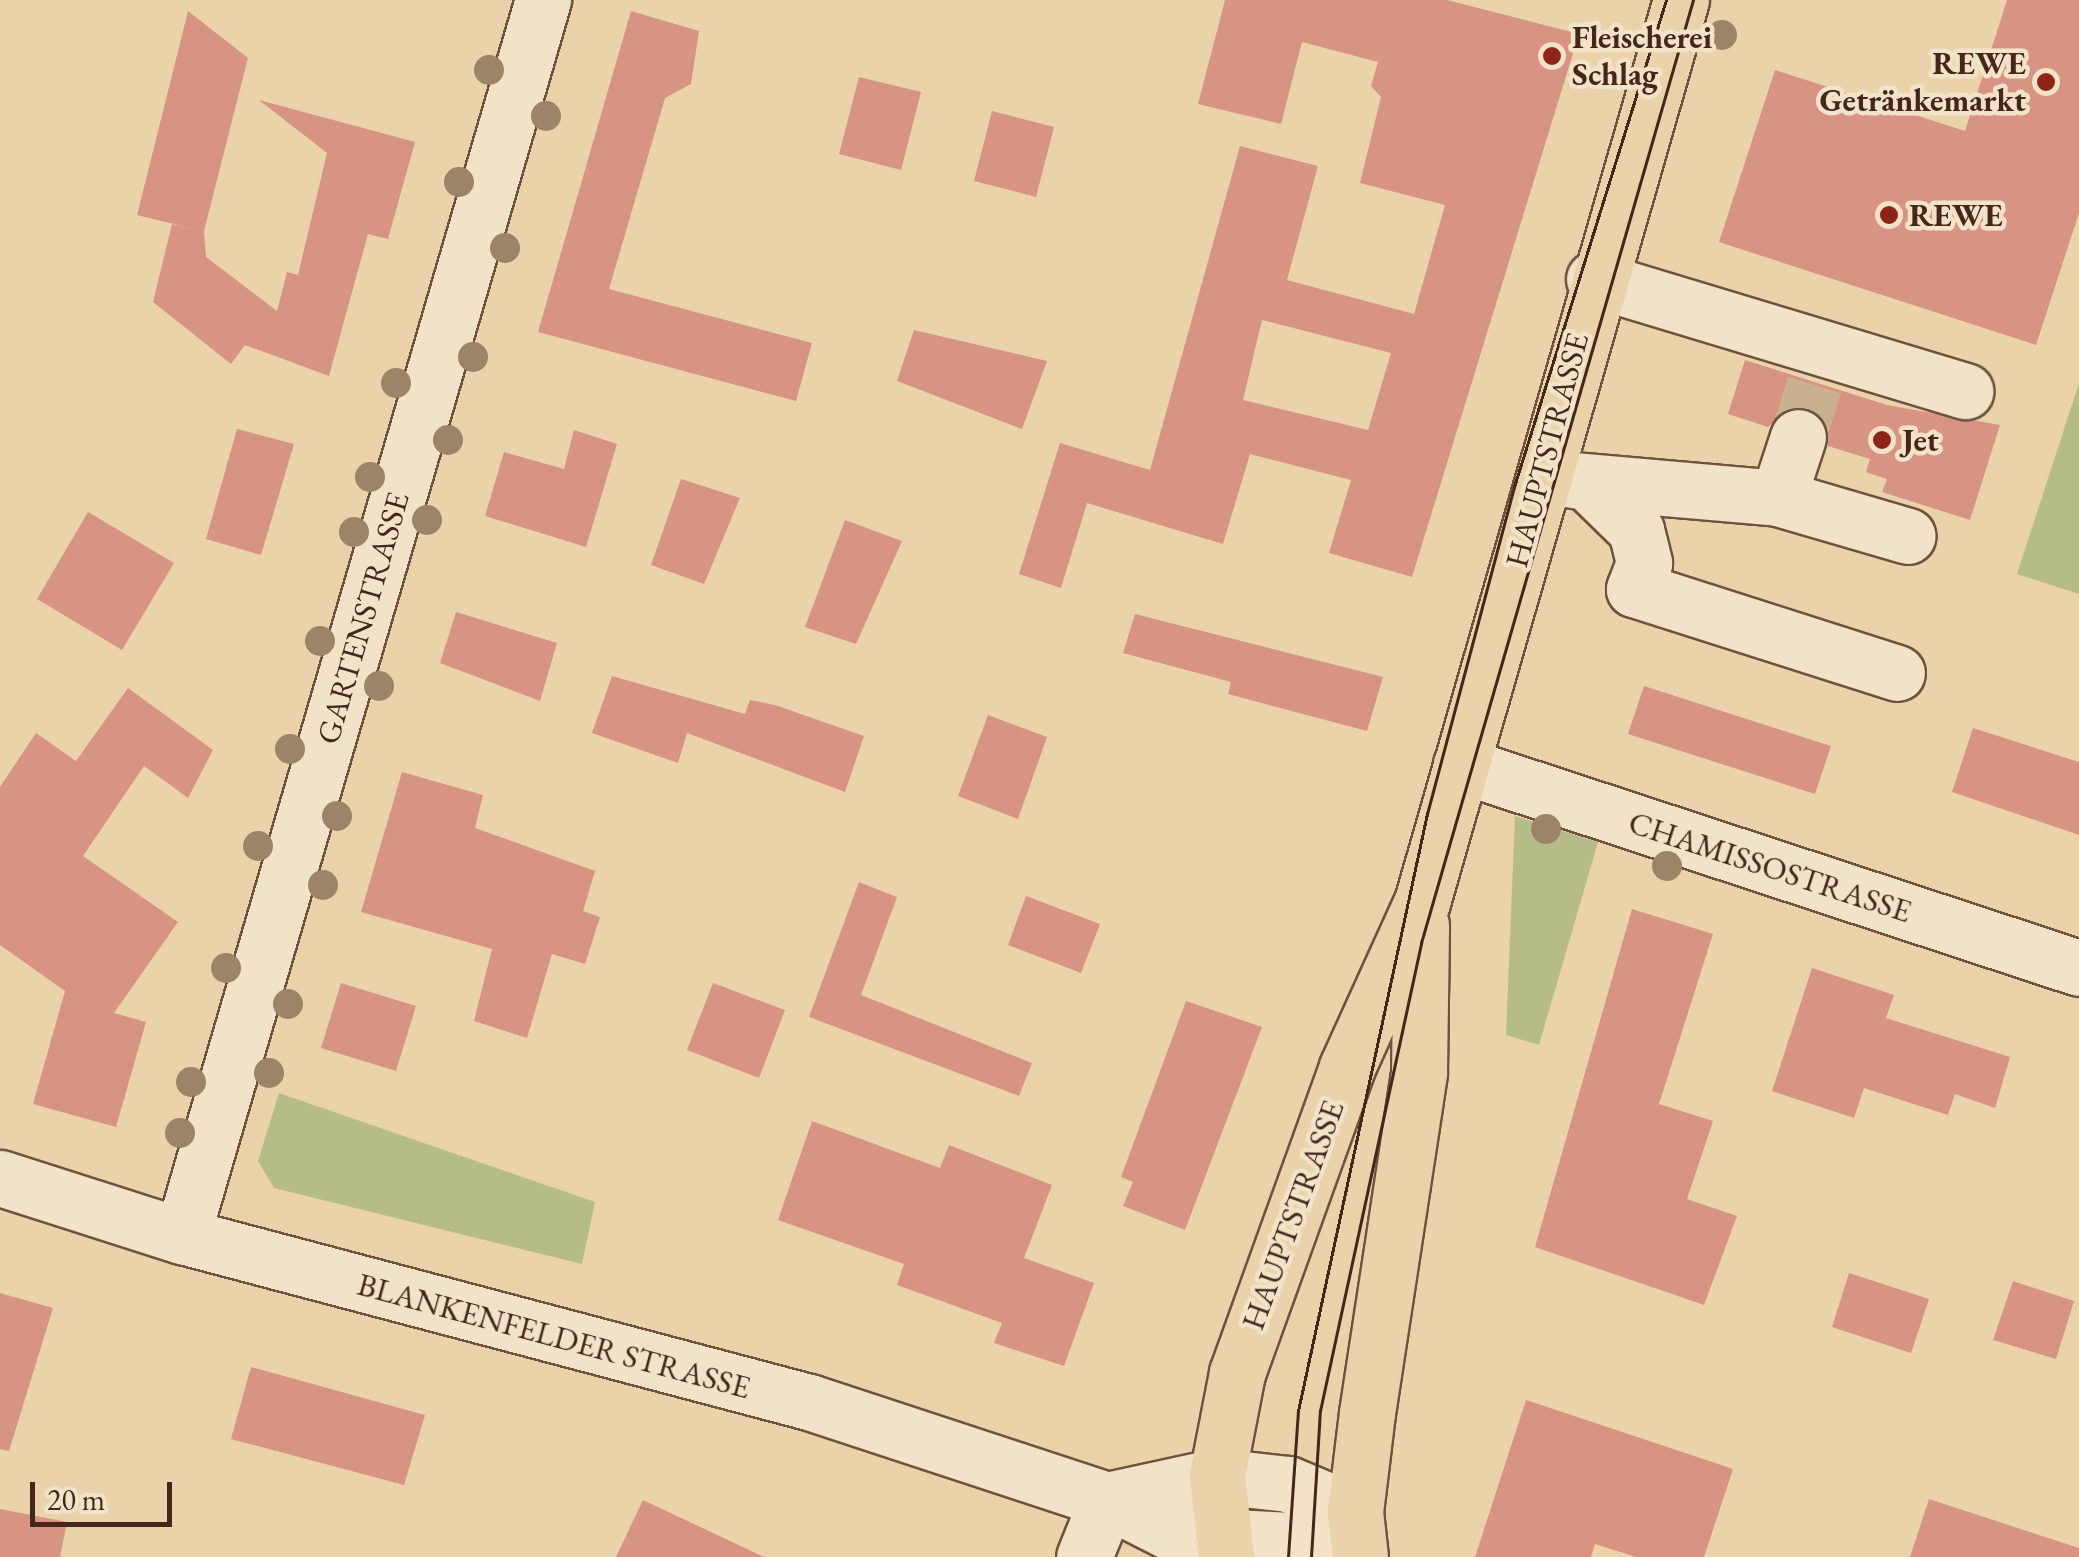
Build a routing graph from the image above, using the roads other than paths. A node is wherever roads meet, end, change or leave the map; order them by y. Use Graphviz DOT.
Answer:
graph roads {
  1 [pos="543,0"];
  2 [pos="1681,0"];
  3 [pos="1594,279"];
  4 [pos="1966,390"];
  5 [pos="1798,436"];
  6 [pos="1564,478"];
  7 [pos="1778,498"];
  8 [pos="1908,536"];
  9 [pos="1897,673"];
  10 [pos="1461,766"];
  11 [pos="1422,902"];
  12 [pos="2079,968"];
  13 [pos="0,1178"];
  14 [pos="182,1236"];
  15 [pos="1217,1476"];
  16 [pos="1107,1500"];
  17 [pos="1358,1535"];
  18 [pos="1225,1550"];
  19 [pos="1084,1557"];
  1 -- 14 [label="street, GARTENSTRASSE"];
  2 -- 3 [label="main road, HAUPTSTRASSE"];
  3 -- 4 [label="street"];
  3 -- 6 [label="main road, HAUPTSTRASSE"];
  5 -- 7 [label="street"];
  6 -- 7 [label="street"];
  6 -- 9 [label="street"];
  6 -- 10 [label="main road, HAUPTSTRASSE"];
  7 -- 8 [label="street"];
  10 -- 11 [label="main road, HAUPTSTRASSE"];
  10 -- 12 [label="street, CHAMISSOSTRASSE"];
  11 -- 15 [label="main road, HAUPTSTRASSE"];
  11 -- 17 [label="main road, HAUPTSTRASSE"];
  13 -- 14 [label="street, BLANKENFELDER STRASSE"];
  14 -- 16 [label="street, BLANKENFELDER STRASSE"];
  15 -- 16 [label="street"];
  15 -- 17 [label="street"];
  15 -- 18 [label="main road, HAUPTSTRASSE"];
  16 -- 18 [label="street, BLANKENFELDER STRASSE"];
  16 -- 19 [label="street"];
  17 -- 18 [label="street, BLANKENFELDER STRASSE"];
}
